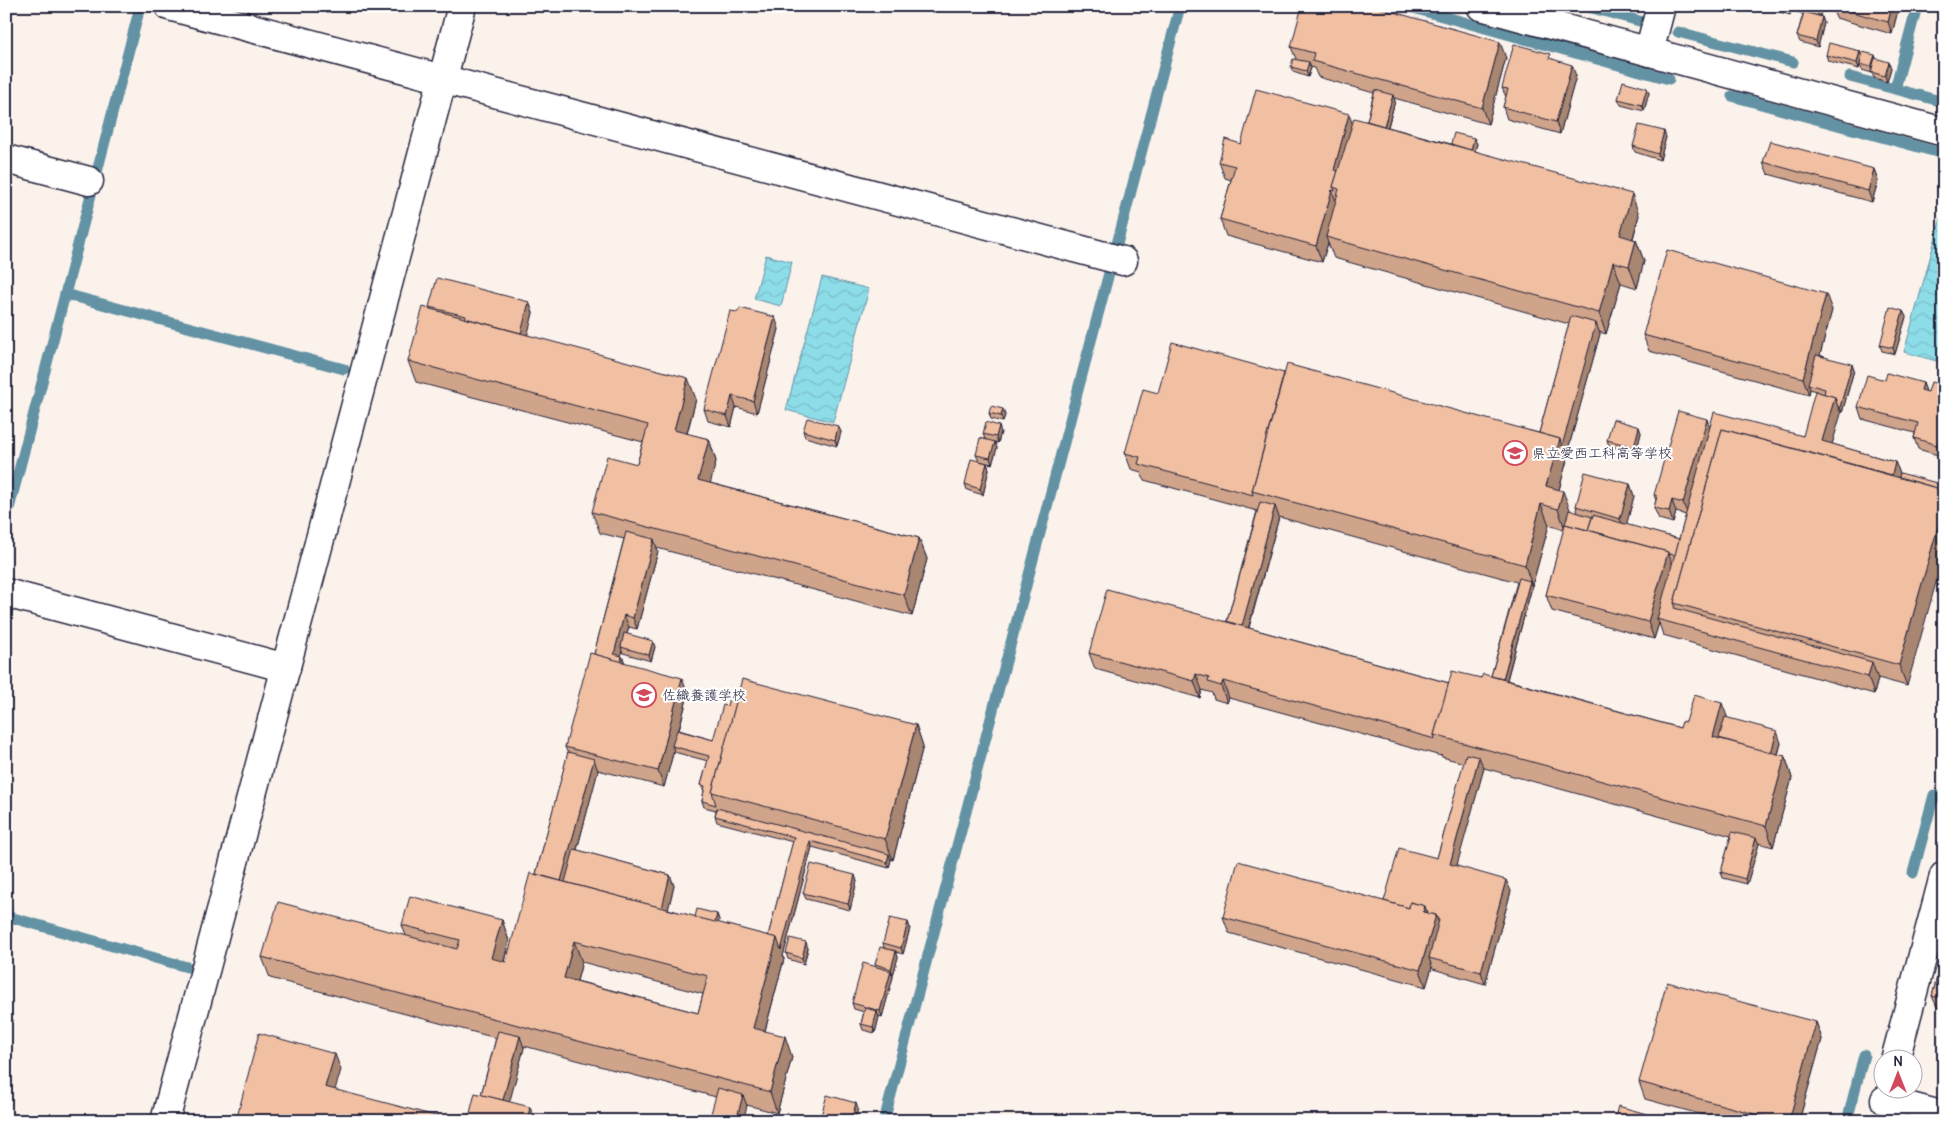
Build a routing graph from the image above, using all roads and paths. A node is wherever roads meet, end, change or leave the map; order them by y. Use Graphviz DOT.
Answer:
graph roads {
  1 [pos="169,6"];
  2 [pos="462,6"];
  3 [pos="1481,6"];
  4 [pos="1661,6"];
  5 [pos="1649,52"];
  6 [pos="442,80"];
  7 [pos="1944,132"];
  8 [pos="6,159"];
  9 [pos="89,181"];
  10 [pos="1123,261"];
  11 [pos="6,593"];
  12 [pos="286,668"];
  13 [pos="1944,876"];
  14 [pos="1899,1050"];
  15 [pos="1884,1103"];
  16 [pos="1944,1116"];
  17 [pos="165,1121"];
  1 -- 6 [label="street"];
  2 -- 6 [label="street"];
  3 -- 5 [label="street"];
  4 -- 5 [label="street"];
  5 -- 7 [label="street"];
  6 -- 10 [label="street"];
  6 -- 12 [label="street"];
  8 -- 9 [label="street"];
  11 -- 12 [label="street"];
  12 -- 17 [label="street"];
  13 -- 14 [label="street"];
  15 -- 16 [label="street"];
}
